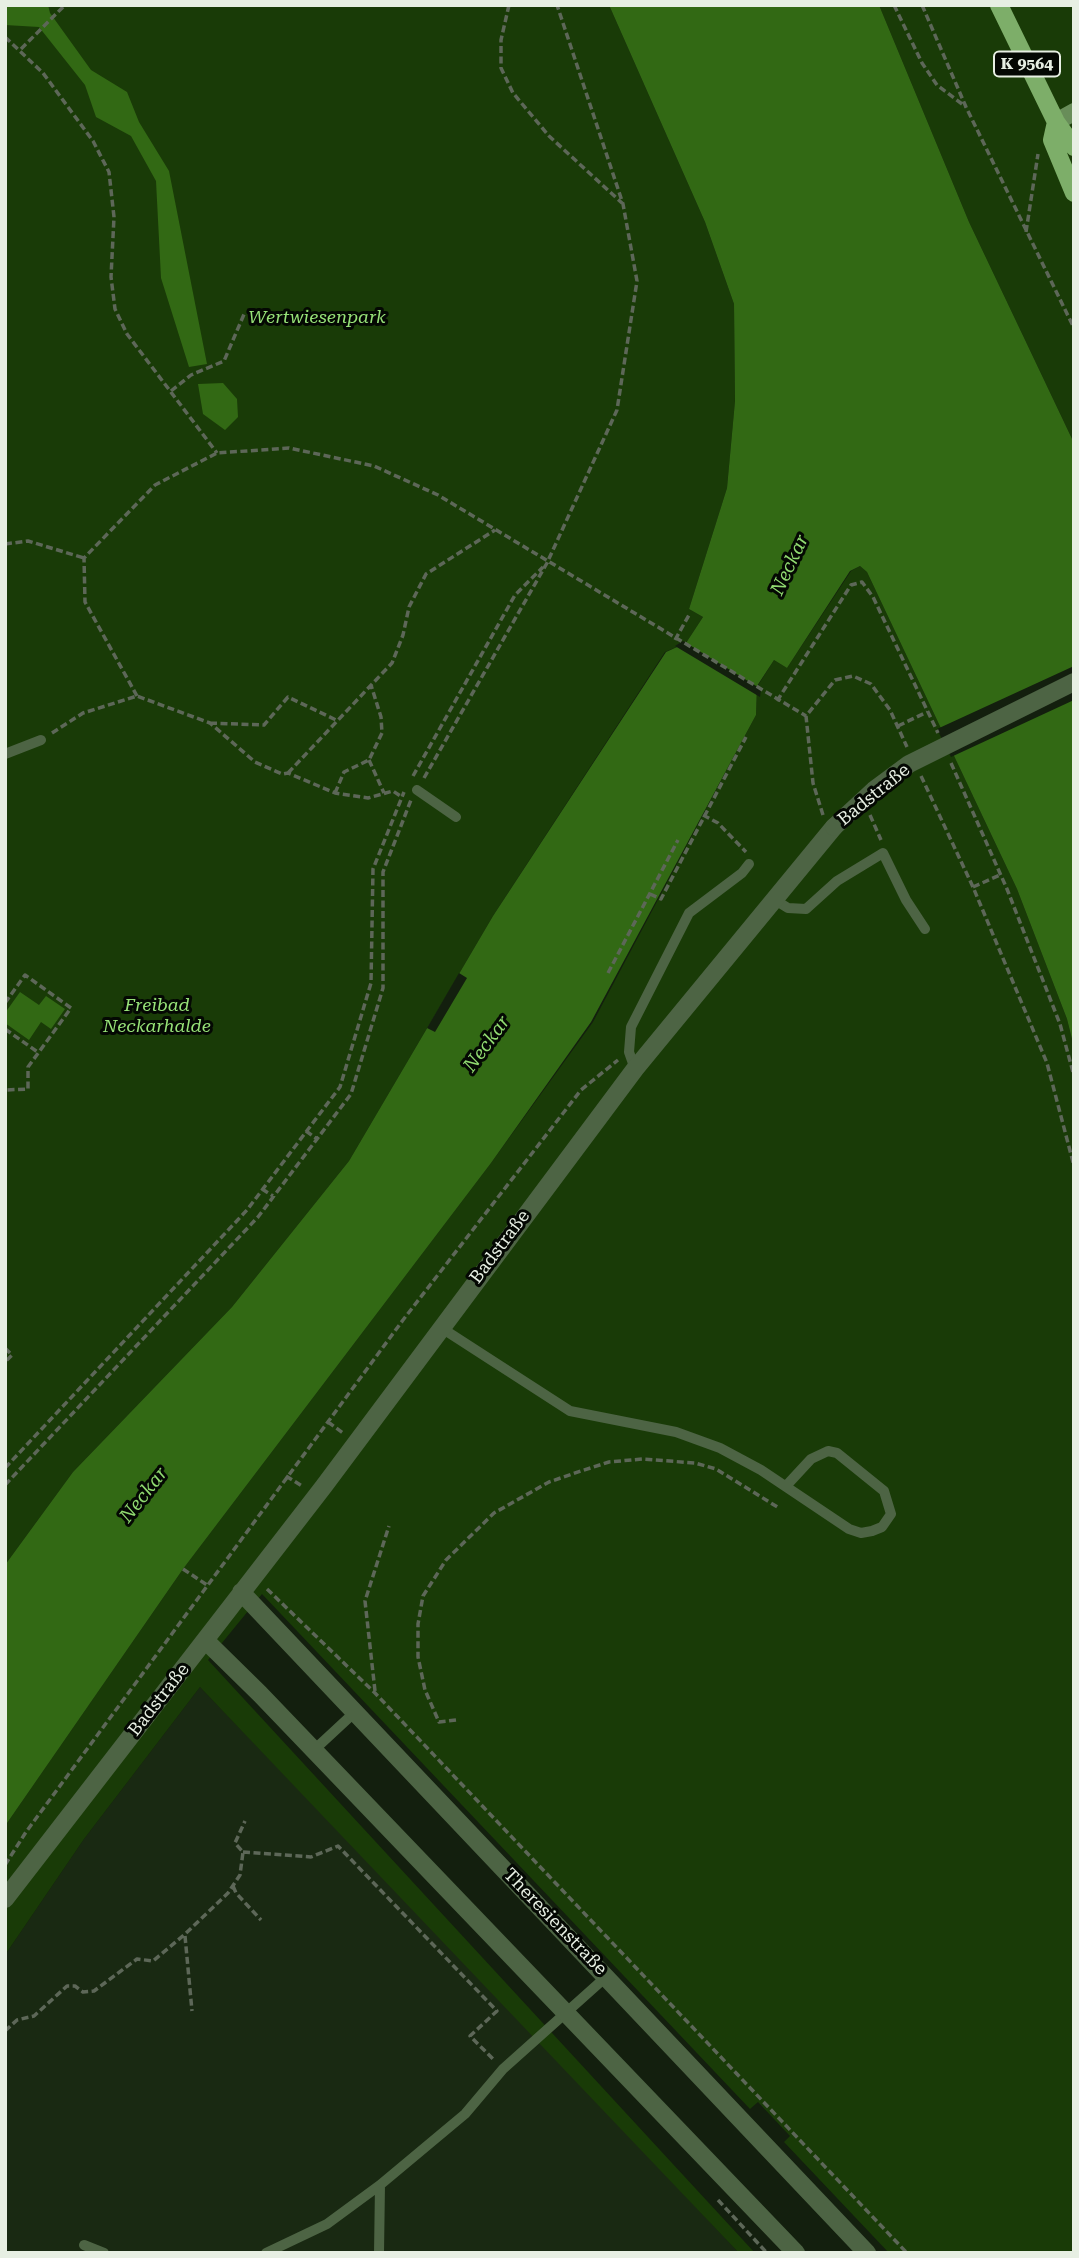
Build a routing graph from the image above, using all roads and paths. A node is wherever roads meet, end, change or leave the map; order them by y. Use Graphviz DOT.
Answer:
graph roads {
  1 [pos="65,5"];
  2 [pos="509,5"];
  3 [pos="557,5"];
  4 [pos="894,5"];
  5 [pos="922,5"];
  6 [pos="999,5"];
  7 [pos="5,37"];
  8 [pos="21,49"];
  9 [pos="966,107"];
  10 [pos="1074,112"];
  11 [pos="1056,122"];
  12 [pos="1052,140"];
  13 [pos="1074,147"];
  14 [pos="1074,193"];
  15 [pos="624,204"];
  16 [pos="1026,232"];
  17 [pos="245,312"];
  18 [pos="1074,328"];
  19 [pos="172,391"];
  20 [pos="217,453"];
  21 [pos="495,530"];
  22 [pos="5,544"];
  23 [pos="84,558"];
  24 [pos="547,563"];
  25 [pos="689,615"];
  26 [pos="675,640"];
  27 [pos="1074,682"];
  28 [pos="371,685"];
  29 [pos="137,696"];
  30 [pos="780,703"];
  31 [pos="928,712"];
  32 [pos="806,716"];
  33 [pos="336,720"];
  34 [pos="210,723"];
  35 [pos="898,726"];
  36 [pos="746,737"];
  37 [pos="939,737"];
  38 [pos="41,740"];
  39 [pos="5,754"];
  40 [pos="912,756"];
  41 [pos="369,760"];
  42 [pos="950,762"];
  43 [pos="916,766"];
  44 [pos="288,773"];
  45 [pos="417,790"];
  46 [pos="335,793"];
  47 [pos="384,793"];
  48 [pos="401,796"];
  49 [pos="410,801"];
  50 [pos="703,815"];
  51 [pos="456,817"];
  52 [pos="814,825"];
  53 [pos="678,840"];
  54 [pos="749,864"];
  55 [pos="1001,875"];
  56 [pos="973,887"];
  57 [pos="650,894"];
  58 [pos="775,900"];
  59 [pos="925,929"];
  60 [pos="608,973"];
  61 [pos="5,1003"];
  62 [pos="5,1029"];
  63 [pos="40,1053"];
  64 [pos="632,1061"];
  65 [pos="1074,1076"];
  66 [pos="5,1090"];
  67 [pos="306,1131"];
  68 [pos="317,1139"];
  69 [pos="1074,1166"];
  70 [pos="262,1189"];
  71 [pos="273,1196"];
  72 [pos="155,1310"];
  73 [pos="164,1318"];
  74 [pos="440,1327"];
  75 [pos="5,1348"];
  76 [pos="5,1362"];
  77 [pos="76,1393"];
  78 [pos="84,1402"];
  79 [pos="5,1468"];
  80 [pos="5,1485"];
  81 [pos="786,1486"];
  82 [pos="779,1508"];
  83 [pos="388,1526"];
  84 [pos="183,1569"];
  85 [pos="254,1576"];
  86 [pos="207,1585"];
  87 [pos="241,1592"];
  88 [pos="205,1640"];
  89 [pos="375,1693"];
  90 [pos="355,1712"];
  91 [pos="456,1720"];
  92 [pos="314,1750"];
  93 [pos="244,1821"];
  94 [pos="243,1852"];
  95 [pos="5,1865"];
  96 [pos="233,1886"];
  97 [pos="5,1899"];
  98 [pos="261,1920"];
  99 [pos="184,1935"];
  100 [pos="607,1976"];
  101 [pos="192,2011"];
  102 [pos="566,2012"];
  103 [pos="5,2031"];
  104 [pos="503,2068"];
  105 [pos="380,2185"];
  106 [pos="84,2245"];
  107 [pos="104,2253"];
  108 [pos="266,2253"];
  109 [pos="379,2253"];
  110 [pos="796,2253"];
  111 [pos="867,2253"];
  112 [pos="907,2253"];
  1 -- 8 [label="path"];
  2 -- 15 [label="path"];
  3 -- 15 [label="path"];
  4 -- 9 [label="path"];
  5 -- 9 [label="path"];
  6 -- 11 [label="main road, K 9564"];
  7 -- 8 [label="path"];
  8 -- 19 [label="path"];
  9 -- 16 [label="path"];
  10 -- 11 [label="street"];
  11 -- 12 [label="main road"];
  11 -- 13 [label="main road, K 9564"];
  12 -- 14 [label="main road"];
  12 -- 16 [label="path"];
  15 -- 24 [label="path"];
  16 -- 18 [label="path"];
  17 -- 19 [label="path"];
  19 -- 20 [label="path"];
  20 -- 21 [label="path"];
  20 -- 23 [label="path"];
  21 -- 24 [label="path"];
  21 -- 28 [label="path"];
  22 -- 23 [label="path"];
  23 -- 29 [label="path"];
  24 -- 26 [label="path"];
  24 -- 45 [label="path"];
  24 -- 48 [label="path"];
  25 -- 26 [label="path"];
  26 -- 30 [label="path"];
  27 -- 58 [label="street, Badstraße, bridge"];
  28 -- 33 [label="path"];
  28 -- 41 [label="path"];
  29 -- 34 [label="path"];
  29 -- 38 [label="path"];
  30 -- 31 [label="path"];
  30 -- 32 [label="path"];
  31 -- 35 [label="path"];
  31 -- 37 [label="path"];
  32 -- 35 [label="path"];
  32 -- 52 [label="path"];
  33 -- 34 [label="path"];
  33 -- 44 [label="path"];
  34 -- 44 [label="path"];
  35 -- 40 [label="path"];
  36 -- 50 [label="path"];
  38 -- 39 [label="lane"];
  41 -- 46 [label="path"];
  41 -- 47 [label="path"];
  42 -- 55 [label="path"];
  43 -- 56 [label="path"];
  44 -- 46 [label="path"];
  45 -- 49 [label="path"];
  45 -- 51 [label="lane"];
  46 -- 47 [label="path"];
  47 -- 48 [label="path"];
  48 -- 49 [label="path"];
  48 -- 67 [label="path"];
  49 -- 68 [label="path"];
  50 -- 54 [label="path"];
  50 -- 57 [label="path"];
  53 -- 57 [label="path"];
  54 -- 64 [label="lane"];
  55 -- 56 [label="path"];
  55 -- 65 [label="path"];
  56 -- 69 [label="path"];
  57 -- 60 [label="path"];
  58 -- 59 [label="lane"];
  58 -- 64 [label="street, Badstraße"];
  61 -- 63 [label="path"];
  62 -- 63 [label="path"];
  63 -- 66 [label="path"];
  64 -- 74 [label="street, Badstraße"];
  64 -- 86 [label="path"];
  67 -- 68 [label="path"];
  67 -- 70 [label="path"];
  68 -- 71 [label="path"];
  70 -- 71 [label="path"];
  70 -- 72 [label="path"];
  71 -- 73 [label="path"];
  72 -- 73 [label="path"];
  72 -- 77 [label="path"];
  73 -- 78 [label="path"];
  74 -- 81 [label="lane"];
  74 -- 85 [label="street, Badstraße"];
  75 -- 76 [label="path"];
  77 -- 78 [label="path"];
  77 -- 79 [label="path"];
  78 -- 80 [label="path"];
  81 -- 81 [label="lane"];
  82 -- 91 [label="path"];
  83 -- 89 [label="path"];
  84 -- 86 [label="path"];
  85 -- 87 [label="street, Badstraße"];
  85 -- 89 [label="path"];
  86 -- 95 [label="path"];
  87 -- 88 [label="street, Badstraße"];
  87 -- 90 [label="street, Theresienstraße"];
  88 -- 92 [label="street"];
  88 -- 97 [label="street, Badstraße"];
  89 -- 112 [label="path"];
  90 -- 92 [label="lane"];
  90 -- 100 [label="street, Theresienstraße"];
  92 -- 102 [label="street"];
  93 -- 94 [label="path"];
  94 -- 96 [label="path"];
  94 -- 104 [label="path"];
  96 -- 98 [label="path"];
  96 -- 99 [label="path"];
  99 -- 101 [label="path"];
  99 -- 103 [label="path"];
  100 -- 102 [label="lane"];
  100 -- 111 [label="street, Theresienstraße"];
  102 -- 104 [label="lane"];
  102 -- 110 [label="street"];
  104 -- 105 [label="lane"];
  105 -- 108 [label="lane"];
  105 -- 109 [label="lane"];
  106 -- 107 [label="lane"];
}
